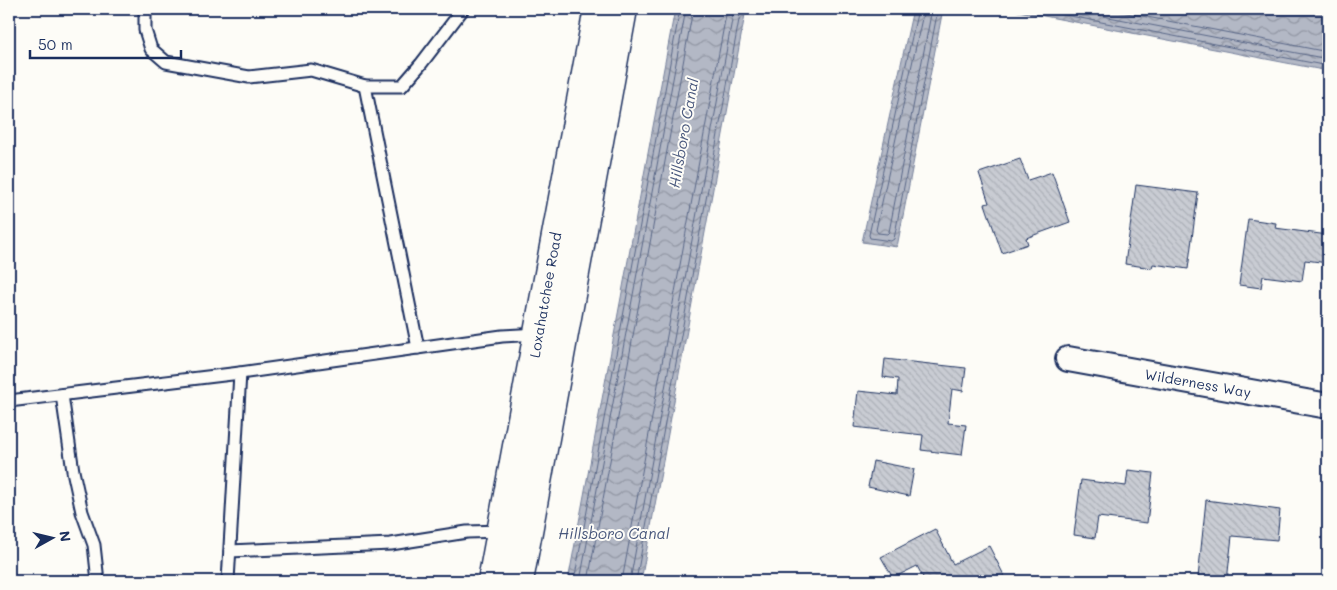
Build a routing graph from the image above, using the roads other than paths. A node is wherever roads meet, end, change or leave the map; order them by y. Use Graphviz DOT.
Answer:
graph roads {
  1 [pos="145,9"];
  2 [pos="463,9"];
  3 [pos="598,9"];
  4 [pos="623,9"];
  5 [pos="365,86"];
  6 [pos="538,334"];
  7 [pos="418,348"];
  8 [pos="1068,359"];
  9 [pos="240,373"];
  10 [pos="62,395"];
  11 [pos="9,401"];
  12 [pos="1328,406"];
  13 [pos="501,531"];
  14 [pos="230,551"];
  15 [pos="98,581"];
  16 [pos="228,581"];
  17 [pos="492,581"];
  18 [pos="519,581"];
  1 -- 5 [label="lane"];
  2 -- 5 [label="lane"];
  3 -- 6 [label="main road, Loxahatchee Road"];
  4 -- 18 [label="main road, Loxahatchee Road"];
  5 -- 7 [label="lane"];
  6 -- 7 [label="lane"];
  6 -- 13 [label="main road, Loxahatchee Road"];
  7 -- 9 [label="lane"];
  8 -- 12 [label="street, Wilderness Way"];
  9 -- 10 [label="lane"];
  9 -- 14 [label="lane"];
  10 -- 11 [label="lane"];
  10 -- 15 [label="lane"];
  13 -- 14 [label="lane"];
  13 -- 17 [label="main road, Loxahatchee Road"];
  14 -- 16 [label="lane"];
}
